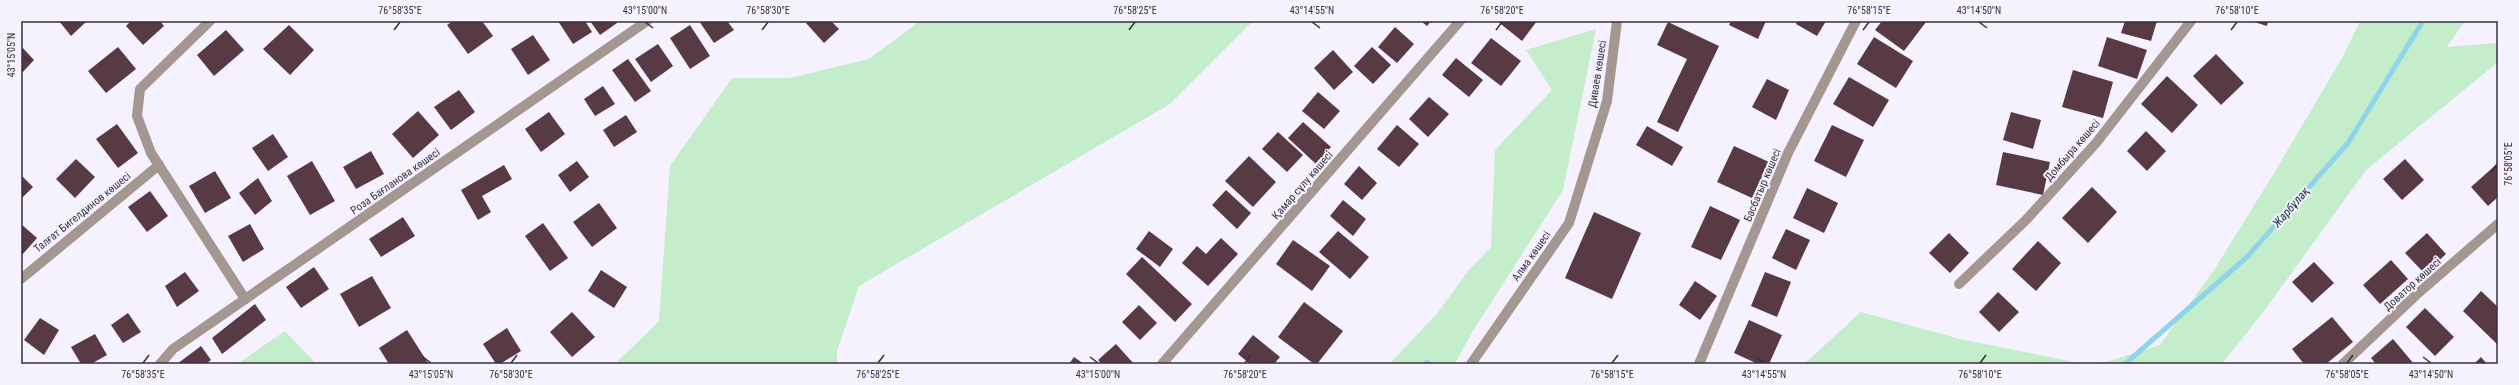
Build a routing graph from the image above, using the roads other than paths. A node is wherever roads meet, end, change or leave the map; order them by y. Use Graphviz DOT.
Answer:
graph roads {
  1 [pos="210,21"];
  2 [pos="647,21"];
  3 [pos="1460,21"];
  4 [pos="1617,21"];
  5 [pos="1856,21"];
  6 [pos="2191,21"];
  7 [pos="1591,153"];
  8 [pos="159,165"];
  9 [pos="2498,224"];
  10 [pos="21,279"];
  11 [pos="1959,284"];
  12 [pos="245,299"];
  13 [pos="2349,362"];
  14 [pos="160,364"];
  15 [pos="1162,364"];
  16 [pos="1471,364"];
  17 [pos="1699,364"];
  1 -- 8 [label="street"];
  2 -- 12 [label="street, Роза Бағланова көшесі"];
  3 -- 15 [label="street, Қамар сұлу көшесі"];
  4 -- 7 [label="street, Диваев көшесі"];
  5 -- 17 [label="street, Басбатыр көшесі"];
  6 -- 11 [label="street, Домбыра көшесі"];
  7 -- 16 [label="street, Алма көшесі"];
  8 -- 10 [label="street, Талғат Бигелдинов көшесі"];
  8 -- 12 [label="street"];
  9 -- 13 [label="street, Доватор көшесі"];
  12 -- 14 [label="street, Роза Бағланова көшесі"];
}
